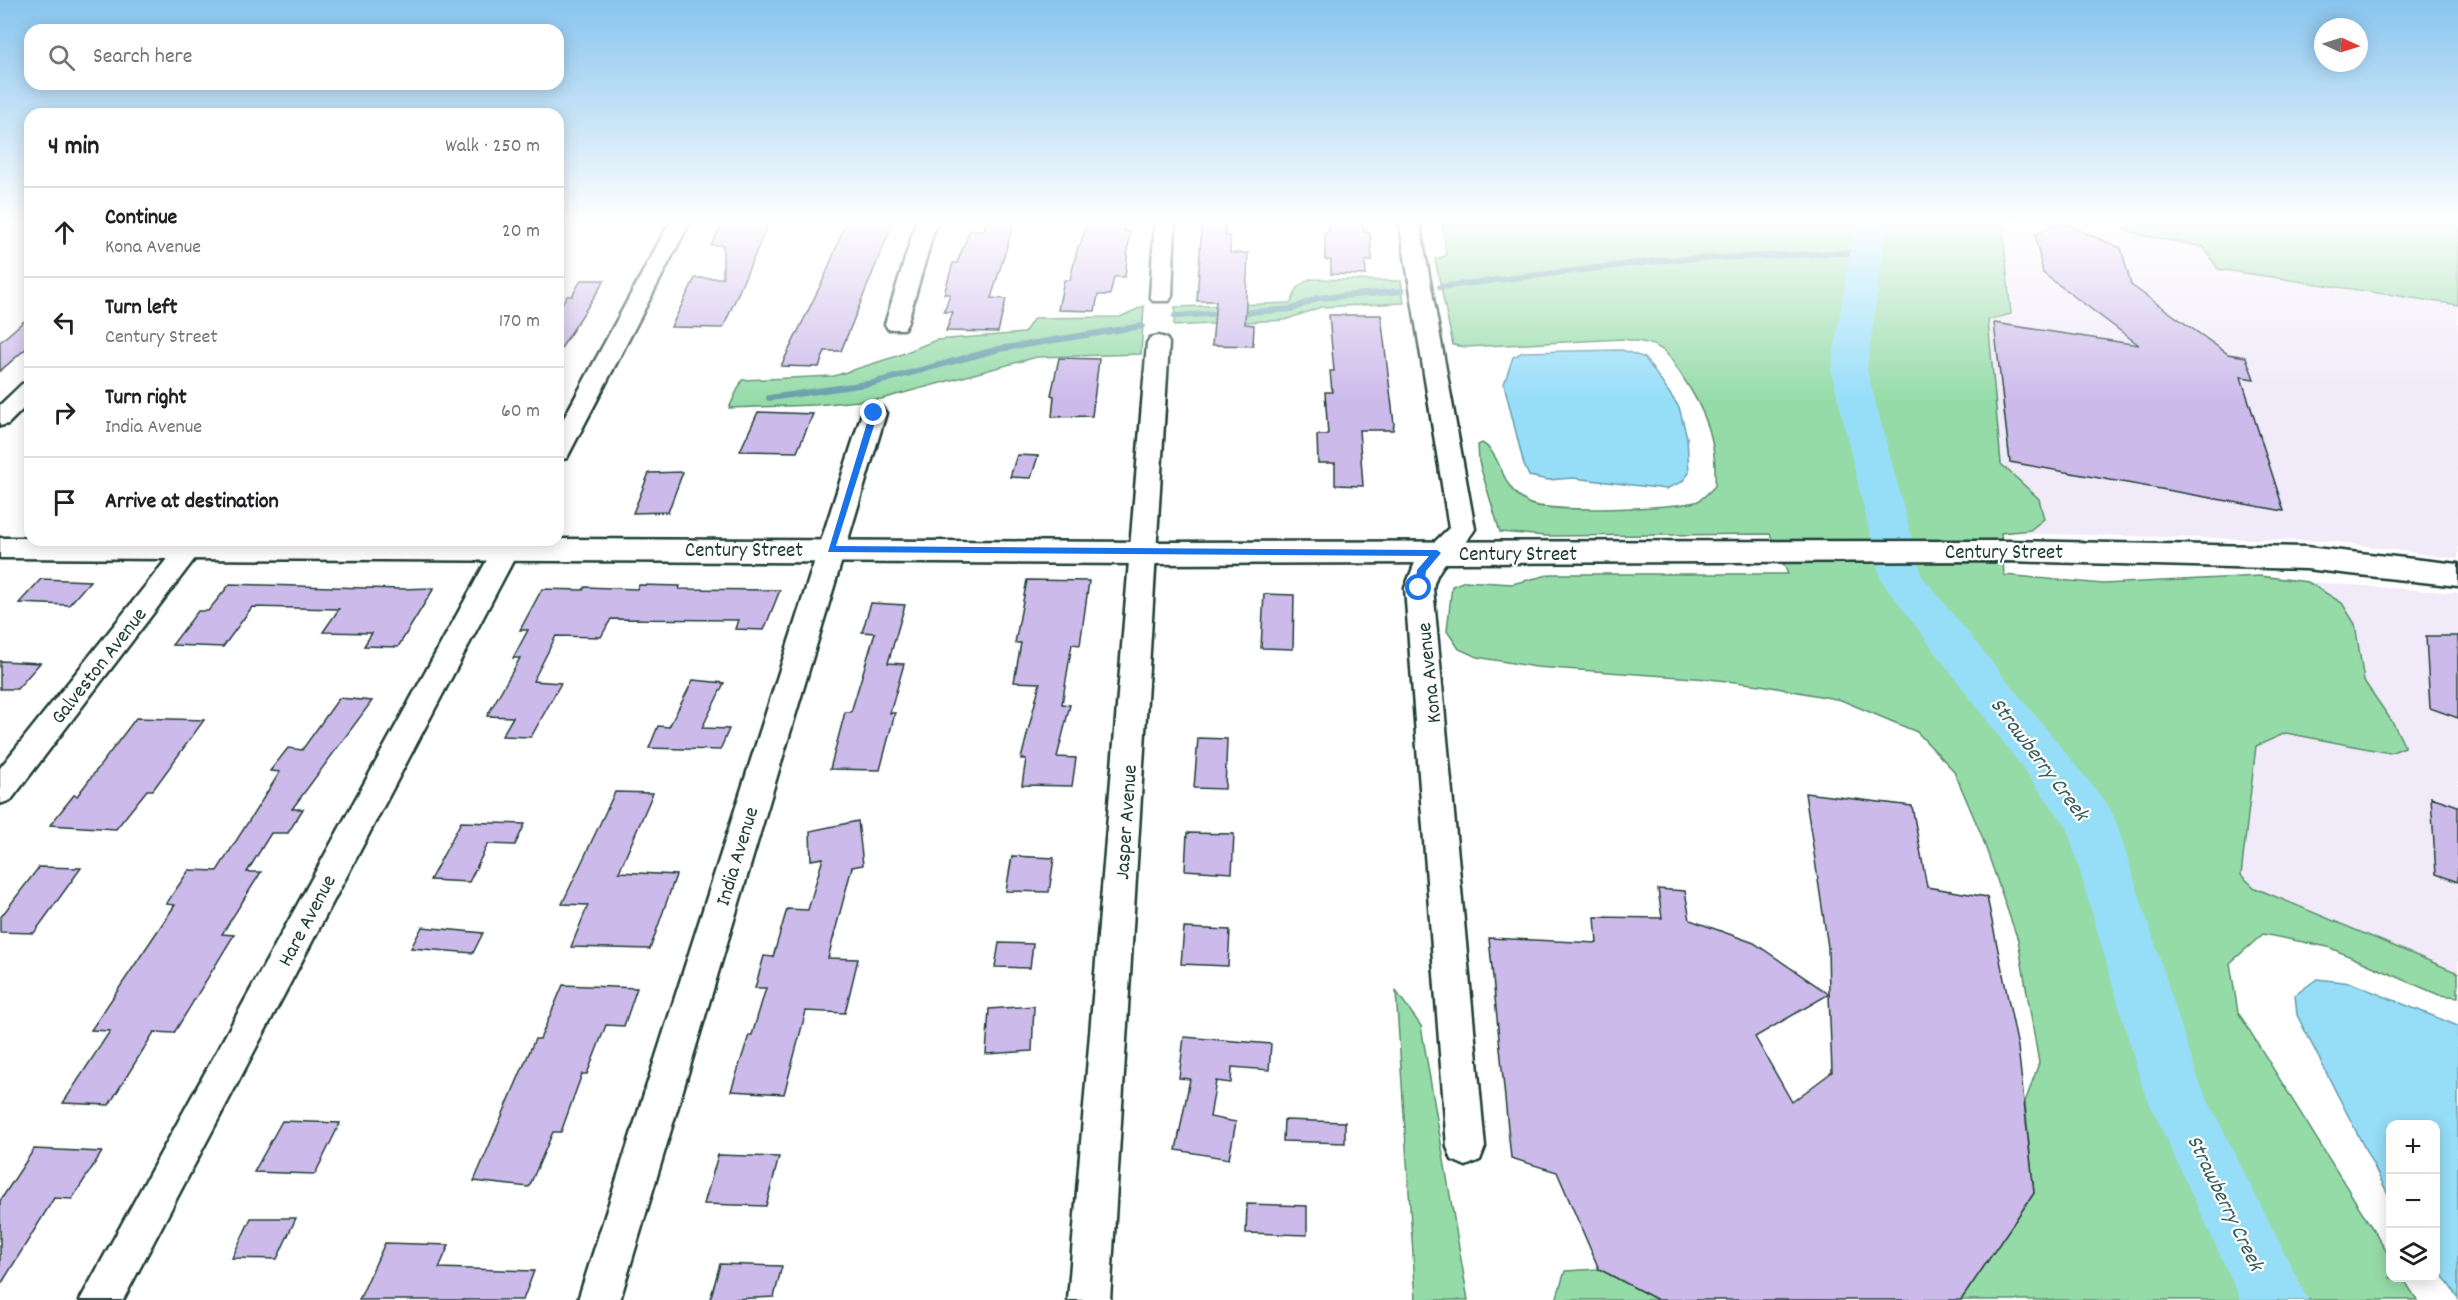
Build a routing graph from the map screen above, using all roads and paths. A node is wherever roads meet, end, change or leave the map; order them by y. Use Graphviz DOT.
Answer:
graph roads {
  1 [pos="649,281"];
  2 [pos="909,281"];
  3 [pos="1162,281"];
  4 [pos="1419,281"];
  5 [pos="1161,296"];
  6 [pos="896,324"];
  7 [pos="1158,343"];
  8 [pos="24,395"];
  9 [pos="874,413"];
  10 [pos="0,419"];
  11 [pos="564,441"];
  12 [pos="564,545"];
  13 [pos="96,546"];
  14 [pos="190,546"];
  15 [pos="508,546"];
  16 [pos="0,548"];
  17 [pos="831,549"];
  18 [pos="1144,553"];
  19 [pos="1437,553"];
  20 [pos="2458,575"];
  21 [pos="0,790"];
  22 [pos="1466,1147"];
  23 [pos="101,1300"];
  24 [pos="599,1300"];
  25 [pos="1089,1300"];
  1 -- 11 [label="street"];
  2 -- 6 [label="street"];
  3 -- 5 [label="street"];
  4 -- 19 [label="street, Kona Avenue"];
  7 -- 18 [label="street, Jasper Avenue"];
  8 -- 10 [label="street"];
  9 -- 17 [label="street, India Avenue"];
  12 -- 17 [label="street, Century Street"];
  13 -- 16 [label="street, Century Street"];
  14 -- 21 [label="street, Galveston Avenue"];
  15 -- 23 [label="street, Hare Avenue"];
  17 -- 18 [label="street, Century Street"];
  17 -- 24 [label="street, India Avenue"];
  18 -- 19 [label="street, Century Street"];
  18 -- 25 [label="street, Jasper Avenue"];
  19 -- 20 [label="street, Century Street"];
  19 -- 22 [label="street, Kona Avenue"];
}
